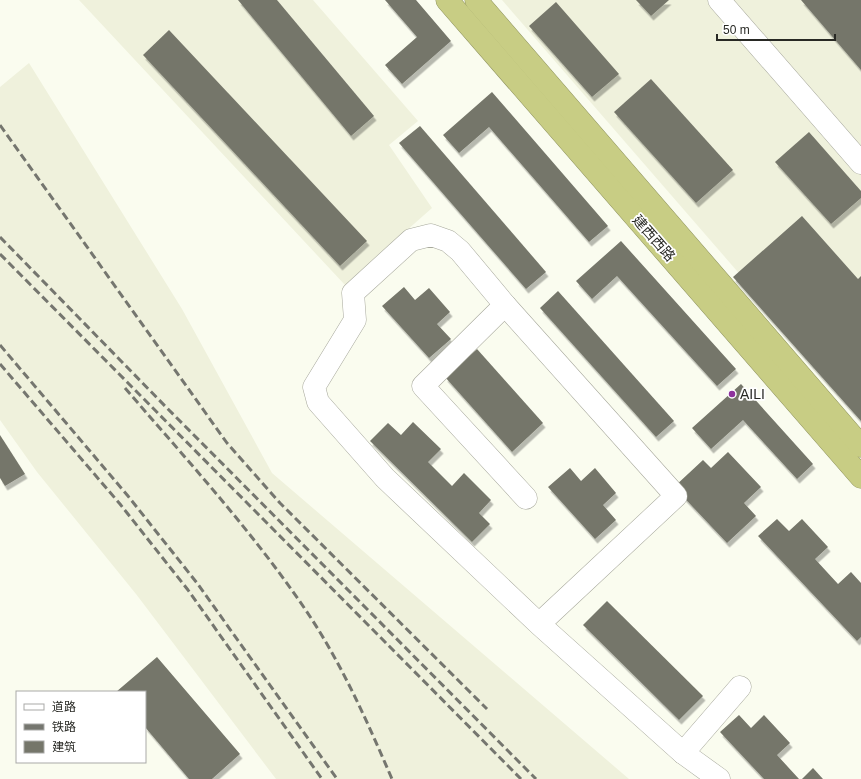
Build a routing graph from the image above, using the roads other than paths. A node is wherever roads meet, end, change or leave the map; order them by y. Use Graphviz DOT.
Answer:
graph roads {
  1 [pos="447,0"];
  2 [pos="476,0"];
  3 [pos="719,0"];
  4 [pos="861,163"];
  5 [pos="506,306"];
  6 [pos="861,446"];
  7 [pos="861,477"];
  8 [pos="526,498"];
  9 [pos="539,624"];
  10 [pos="740,687"];
  11 [pos="683,754"];
  12 [pos="719,779"];
  1 -- 7 [label="highway, 建西西路"];
  2 -- 6 [label="highway, 建西西路"];
  3 -- 4 [label="lane"];
  5 -- 8 [label="lane"];
  5 -- 9 [label="lane"];
  5 -- 9 [label="lane"];
  9 -- 11 [label="lane"];
  10 -- 11 [label="lane"];
  11 -- 12 [label="lane"];
}
